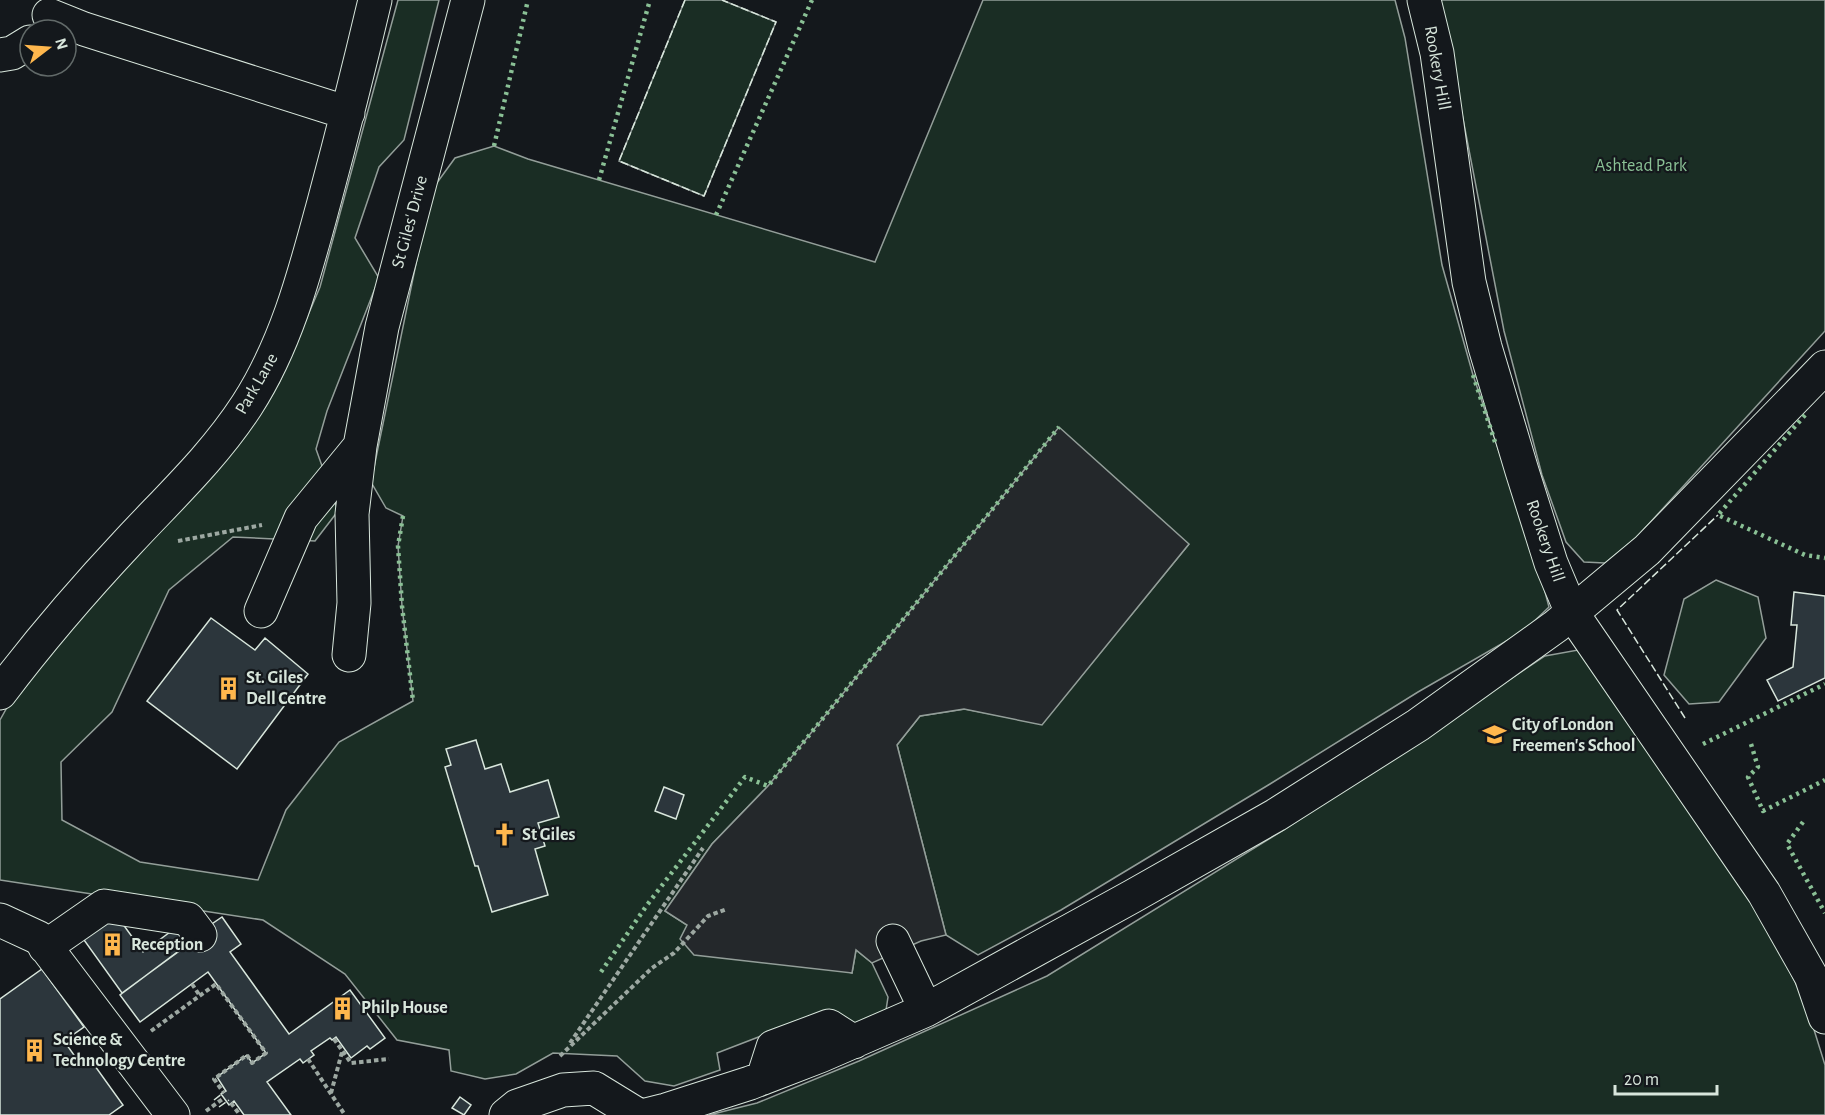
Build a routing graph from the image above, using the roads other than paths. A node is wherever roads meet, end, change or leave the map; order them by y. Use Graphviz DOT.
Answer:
graph roads {
  1 [pos="375,0"];
  2 [pos="468,0"];
  3 [pos="1424,0"];
  4 [pos="47,15"];
  5 [pos="18,49"];
  6 [pos="0,55"];
  7 [pos="348,113"];
  8 [pos="1825,367"];
  9 [pos="360,446"];
  10 [pos="261,611"];
  11 [pos="1572,613"];
  12 [pos="349,655"];
  13 [pos="5,679"];
  14 [pos="0,920"];
  15 [pos="200,935"];
  16 [pos="48,941"];
  17 [pos="893,941"];
  18 [pos="926,1010"];
  19 [pos="1825,1017"];
  20 [pos="165,1112"];
  21 [pos="506,1115"];
  22 [pos="638,1115"];
  23 [pos="646,1115"];
  1 -- 7 [label="street, Park Lane"];
  2 -- 9 [label="street, St Giles' Drive"];
  3 -- 11 [label="street, Rookery Hill"];
  4 -- 7 [label="street"];
  5 -- 6 [label="street"];
  7 -- 13 [label="street, Park Lane"];
  8 -- 11 [label="street"];
  9 -- 10 [label="street, St Giles' Drive"];
  9 -- 12 [label="street, St Giles' Drive"];
  11 -- 18 [label="street"];
  11 -- 19 [label="street, Rookery Hill"];
  14 -- 16 [label="street"];
  15 -- 16 [label="street"];
  16 -- 20 [label="street"];
  17 -- 18 [label="street"];
  18 -- 23 [label="street"];
  21 -- 22 [label="street"];
}
